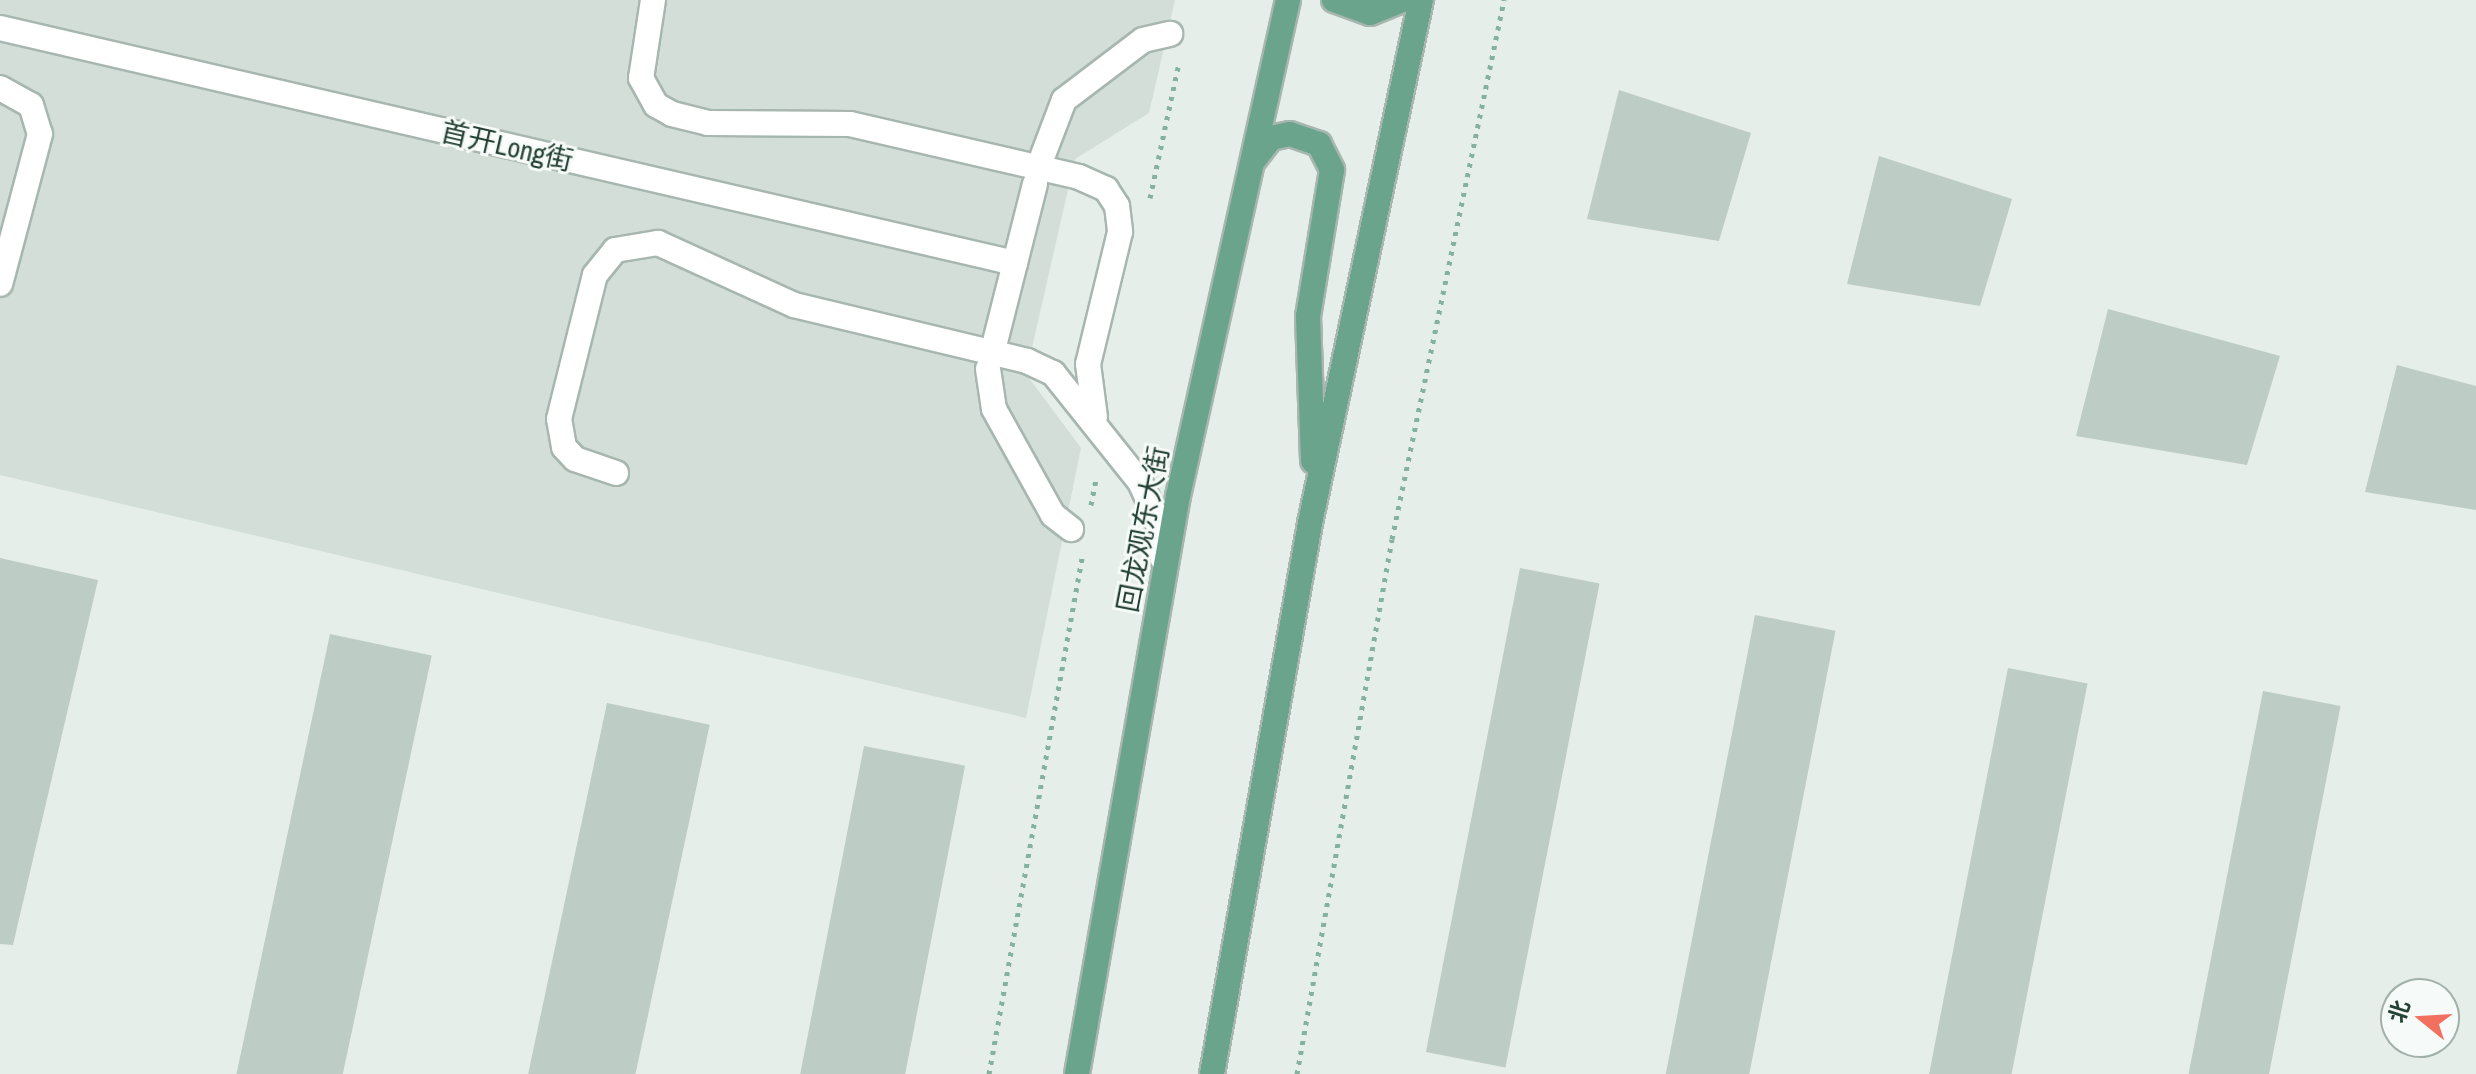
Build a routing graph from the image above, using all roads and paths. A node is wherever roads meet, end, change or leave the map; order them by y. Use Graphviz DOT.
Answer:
graph roads {
  1 [pos="653,0"];
  2 [pos="1288,0"];
  3 [pos="1334,0"];
  4 [pos="1403,0"];
  5 [pos="1421,0"];
  6 [pos="1504,0"];
  7 [pos="0,28"];
  8 [pos="1170,34"];
  9 [pos="0,88"];
  10 [pos="1043,155"];
  11 [pos="1247,178"];
  12 [pos="1035,184"];
  13 [pos="1015,263"];
  14 [pos="0,284"];
  15 [pos="995,342"];
  16 [pos="988,369"];
  17 [pos="1104,435"];
  18 [pos="616,473"];
  19 [pos="1310,523"];
  20 [pos="1071,529"];
  21 [pos="1157,616"];
  22 [pos="1077,1074"];
  23 [pos="1212,1074"];
  24 [pos="1297,1074"];
  1 -- 17 [label="street"];
  2 -- 11 [label="main road, 回龙观东大街"];
  3 -- 4 [label="main road"];
  5 -- 19 [label="main road"];
  6 -- 24 [label="path"];
  7 -- 13 [label="street, 首开Long街"];
  8 -- 10 [label="street"];
  9 -- 14 [label="street"];
  11 -- 19 [label="main road"];
  11 -- 21 [label="main road, 回龙观东大街"];
  12 -- 13 [label="street"];
  13 -- 15 [label="street"];
  16 -- 20 [label="street"];
  17 -- 18 [label="street"];
  17 -- 21 [label="street"];
  19 -- 23 [label="main road"];
  21 -- 22 [label="main road, 回龙观东大街"];
}
